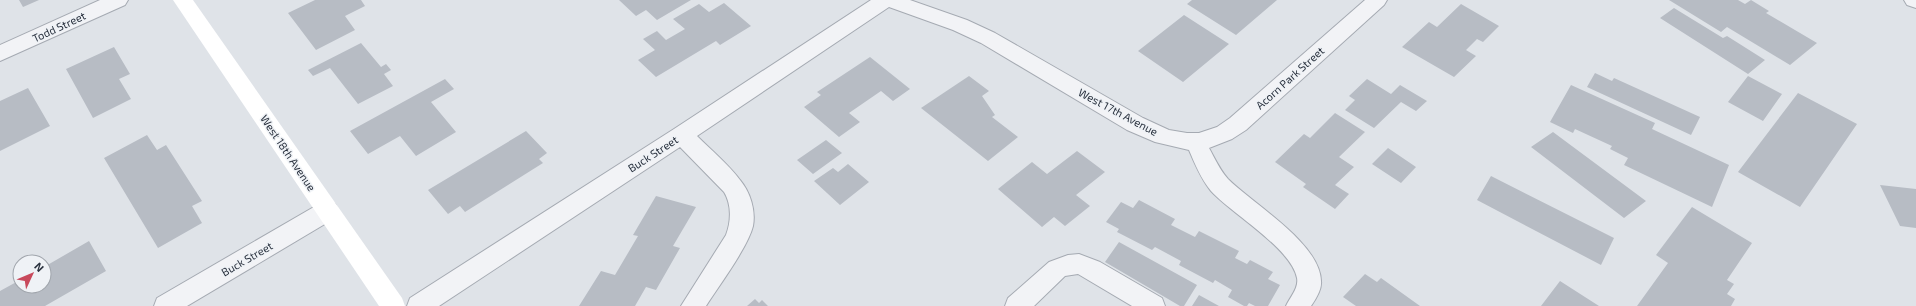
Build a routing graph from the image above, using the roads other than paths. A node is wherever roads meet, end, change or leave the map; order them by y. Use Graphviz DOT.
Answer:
graph roads {
  1 [pos="118,0"];
  2 [pos="183,0"];
  3 [pos="885,0"];
  4 [pos="890,0"];
  5 [pos="1377,0"];
  6 [pos="0,54"];
  7 [pos="682,135"];
  8 [pos="1196,143"];
  9 [pos="327,211"];
  10 [pos="1303,299"];
  11 [pos="166,306"];
  12 [pos="393,306"];
  13 [pos="419,306"];
  14 [pos="693,306"];
  15 [pos="1017,306"];
  16 [pos="1153,306"];
  1 -- 6 [label="street, Todd Street"];
  2 -- 9 [label="main road, West 18th Avenue"];
  3 -- 7 [label="street, Buck Street"];
  4 -- 8 [label="street, West 17th Avenue"];
  5 -- 8 [label="street, Acorn Park Street"];
  7 -- 13 [label="street, Buck Street"];
  7 -- 14 [label="street"];
  8 -- 10 [label="street"];
  9 -- 11 [label="street, Buck Street"];
  9 -- 12 [label="main road, West 18th Avenue"];
  15 -- 16 [label="street"];
}
